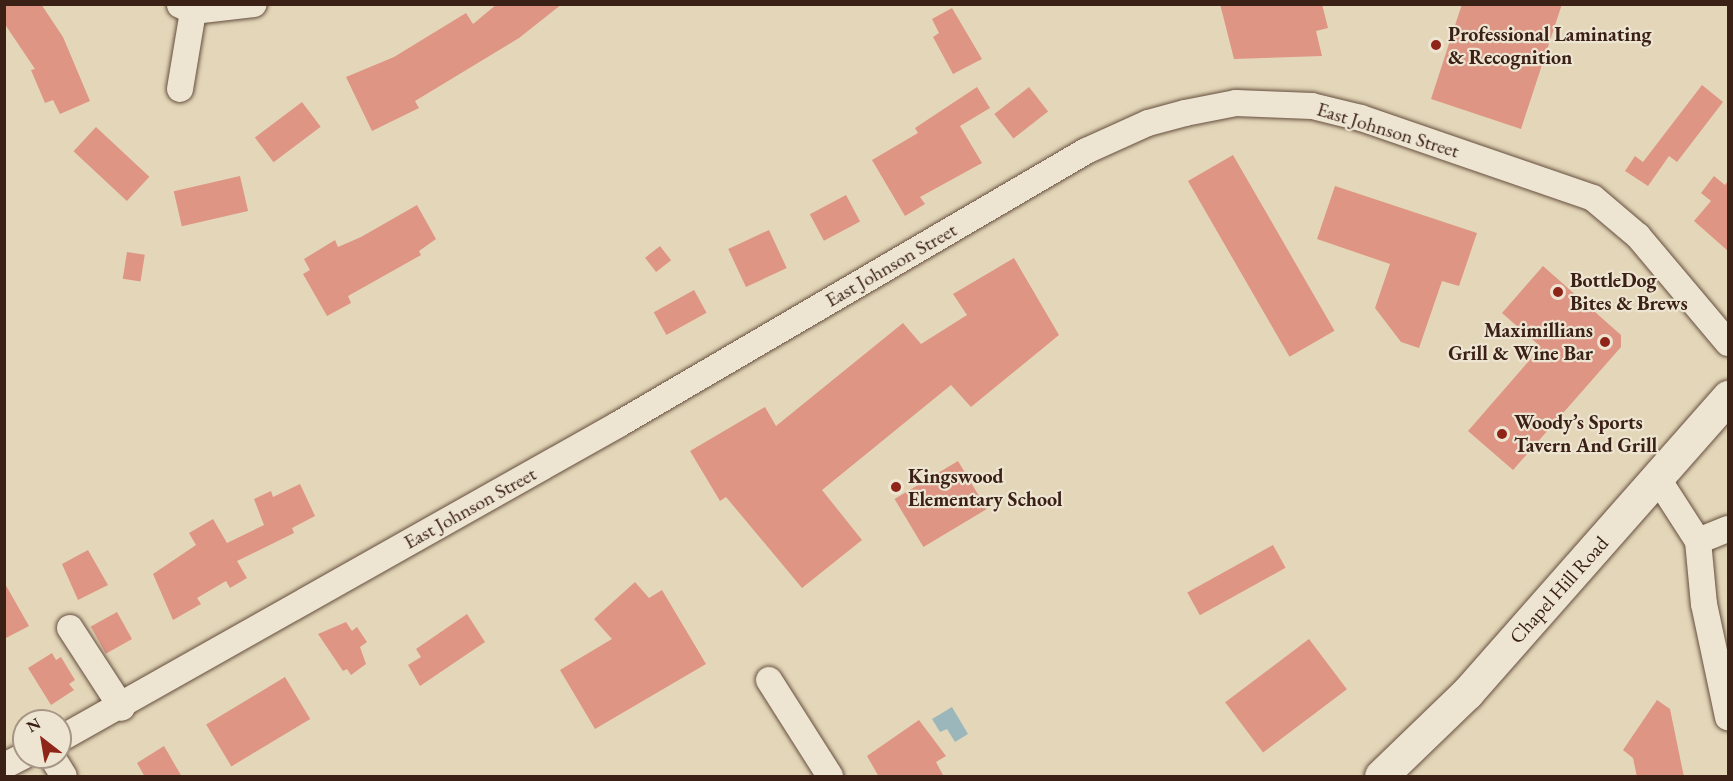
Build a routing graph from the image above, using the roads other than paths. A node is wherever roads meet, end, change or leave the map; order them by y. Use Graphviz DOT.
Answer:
graph roads {
  1 [pos="254,4"];
  2 [pos="186,8"];
  3 [pos="180,89"];
  4 [pos="1728,343"];
  5 [pos="1728,397"];
  6 [pos="1658,479"];
  7 [pos="1728,529"];
  8 [pos="1698,541"];
  9 [pos="70,628"];
  10 [pos="769,680"];
  11 [pos="122,708"];
  12 [pos="1728,717"];
  13 [pos="72,733"];
  14 [pos="830,777"];
  15 [pos="1381,777"];
  1 -- 2 [label="street"];
  2 -- 3 [label="street"];
  4 -- 11 [label="street, East Johnson Street"];
  5 -- 6 [label="main road, Chapel Hill Road"];
  6 -- 8 [label="street"];
  6 -- 15 [label="main road, Chapel Hill Road"];
  7 -- 8 [label="street"];
  8 -- 12 [label="street"];
  9 -- 11 [label="street"];
  10 -- 14 [label="street"];
  11 -- 13 [label="street, East Johnson Street"];
}
